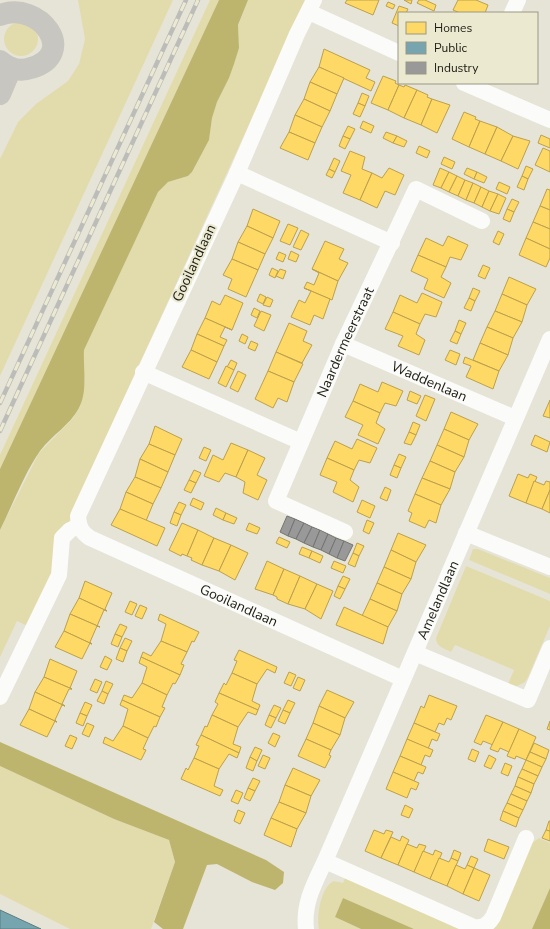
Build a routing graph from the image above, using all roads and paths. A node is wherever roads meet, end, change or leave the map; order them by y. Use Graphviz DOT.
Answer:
graph roads {
  1 [pos="518,0"];
  2 [pos="37,5"];
  3 [pos="312,6"];
  4 [pos="512,12"];
  5 [pos="0,16"];
  6 [pos="398,52"];
  7 [pos="6,64"];
  8 [pos="475,85"];
  9 [pos="0,94"];
  10 [pos="550,120"];
  11 [pos="237,173"];
  12 [pos="482,221"];
  13 [pos="392,243"];
  14 [pos="550,339"];
  15 [pos="343,344"];
  16 [pos="143,372"];
  17 [pos="515,418"];
  18 [pos="301,442"];
  19 [pos="79,526"];
  20 [pos="345,532"];
  21 [pos="466,533"];
  22 [pos="550,567"];
  23 [pos="550,648"];
  24 [pos="415,653"];
  25 [pos="404,679"];
  26 [pos="0,697"];
  27 [pos="526,838"];
  28 [pos="325,862"];
  29 [pos="306,929"];
  1 -- 4 [label="street"];
  2 -- 5 [label="main road"];
  2 -- 7 [label="main road"];
  3 -- 6 [label="street"];
  3 -- 11 [label="street, Gooilandlaan"];
  7 -- 9 [label="main road"];
  8 -- 10 [label="street"];
  11 -- 13 [label="street"];
  11 -- 16 [label="street, Gooilandlaan"];
  12 -- 13 [label="street, Naardermeerstraat"];
  13 -- 15 [label="street, Naardermeerstraat"];
  14 -- 17 [label="street, Amelandlaan"];
  15 -- 17 [label="street, Waddenlaan"];
  15 -- 18 [label="street, Naardermeerstraat"];
  16 -- 18 [label="street"];
  16 -- 19 [label="street, Gooilandlaan"];
  17 -- 21 [label="street, Amelandlaan"];
  18 -- 20 [label="street, Naardermeerstraat"];
  19 -- 25 [label="street, Gooilandlaan"];
  19 -- 26 [label="street"];
  21 -- 22 [label="street"];
  21 -- 24 [label="street, Amelandlaan"];
  23 -- 24 [label="street"];
  24 -- 25 [label="street, Amelandlaan"];
  25 -- 28 [label="street, Amelandlaan"];
  27 -- 28 [label="street"];
  28 -- 29 [label="street, Amelandlaan"];
}
